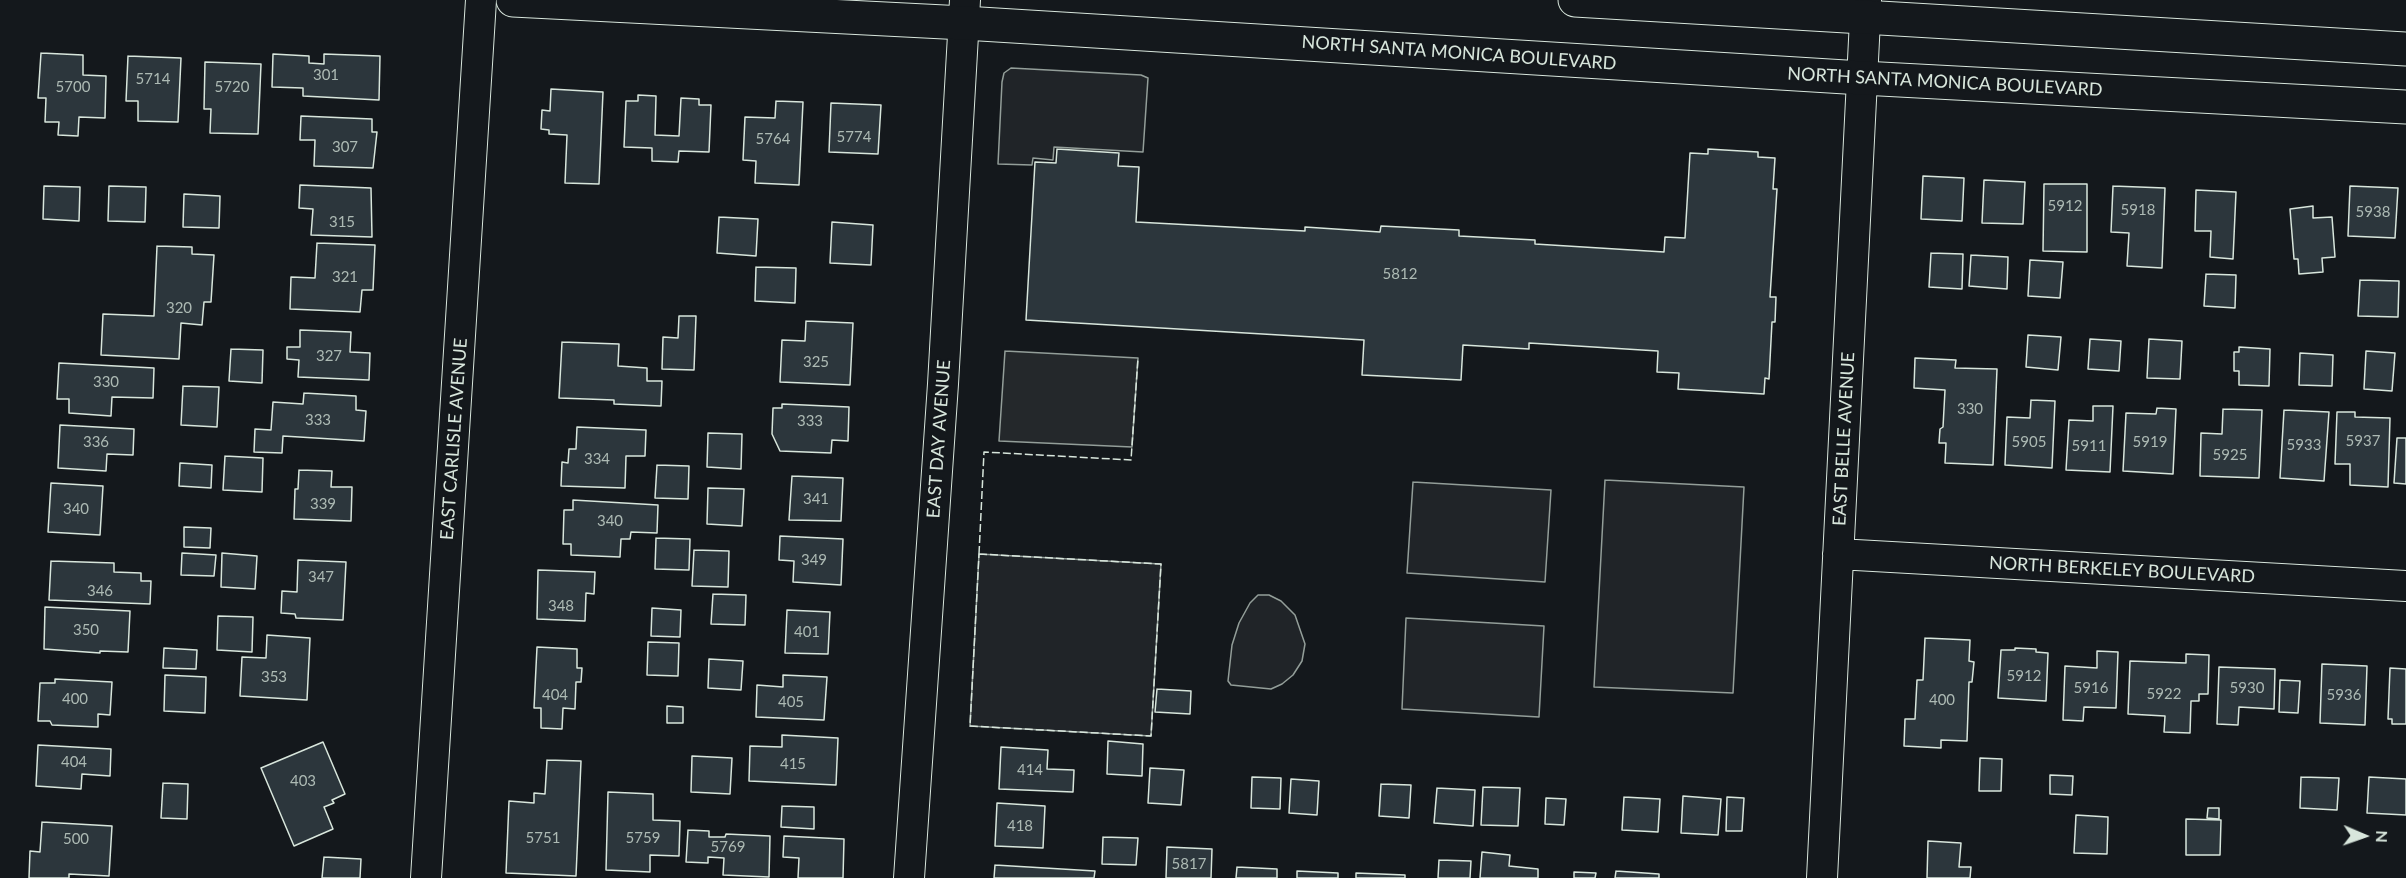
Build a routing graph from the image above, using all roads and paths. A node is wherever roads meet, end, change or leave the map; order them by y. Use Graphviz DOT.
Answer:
graph roads {
  1 [pos="481,0"];
  2 [pos="513,0"];
  3 [pos="1575,0"];
  4 [pos="1866,8"];
  5 [pos="965,12"];
  6 [pos="2406,49"];
  7 [pos="1862,78"];
  8 [pos="2406,107"];
  9 [pos="1838,554"];
  10 [pos="2406,586"];
  11 [pos="426,878"];
  12 [pos="909,878"];
  13 [pos="1822,878"];
  1 -- 11 [label="street, EAST CARLISLE AVENUE"];
  2 -- 5 [label="street, NORTH SANTA MONICA BOULEVARD"];
  3 -- 4 [label="street"];
  4 -- 6 [label="street"];
  4 -- 7 [label="street, EAST BELLE AVENUE"];
  5 -- 7 [label="street, NORTH SANTA MONICA BOULEVARD"];
  5 -- 12 [label="street, EAST DAY AVENUE"];
  7 -- 8 [label="street, NORTH SANTA MONICA BOULEVARD"];
  7 -- 9 [label="street, EAST BELLE AVENUE"];
  9 -- 10 [label="street, NORTH BERKELEY BOULEVARD"];
  9 -- 13 [label="street, EAST BELLE AVENUE"];
}
